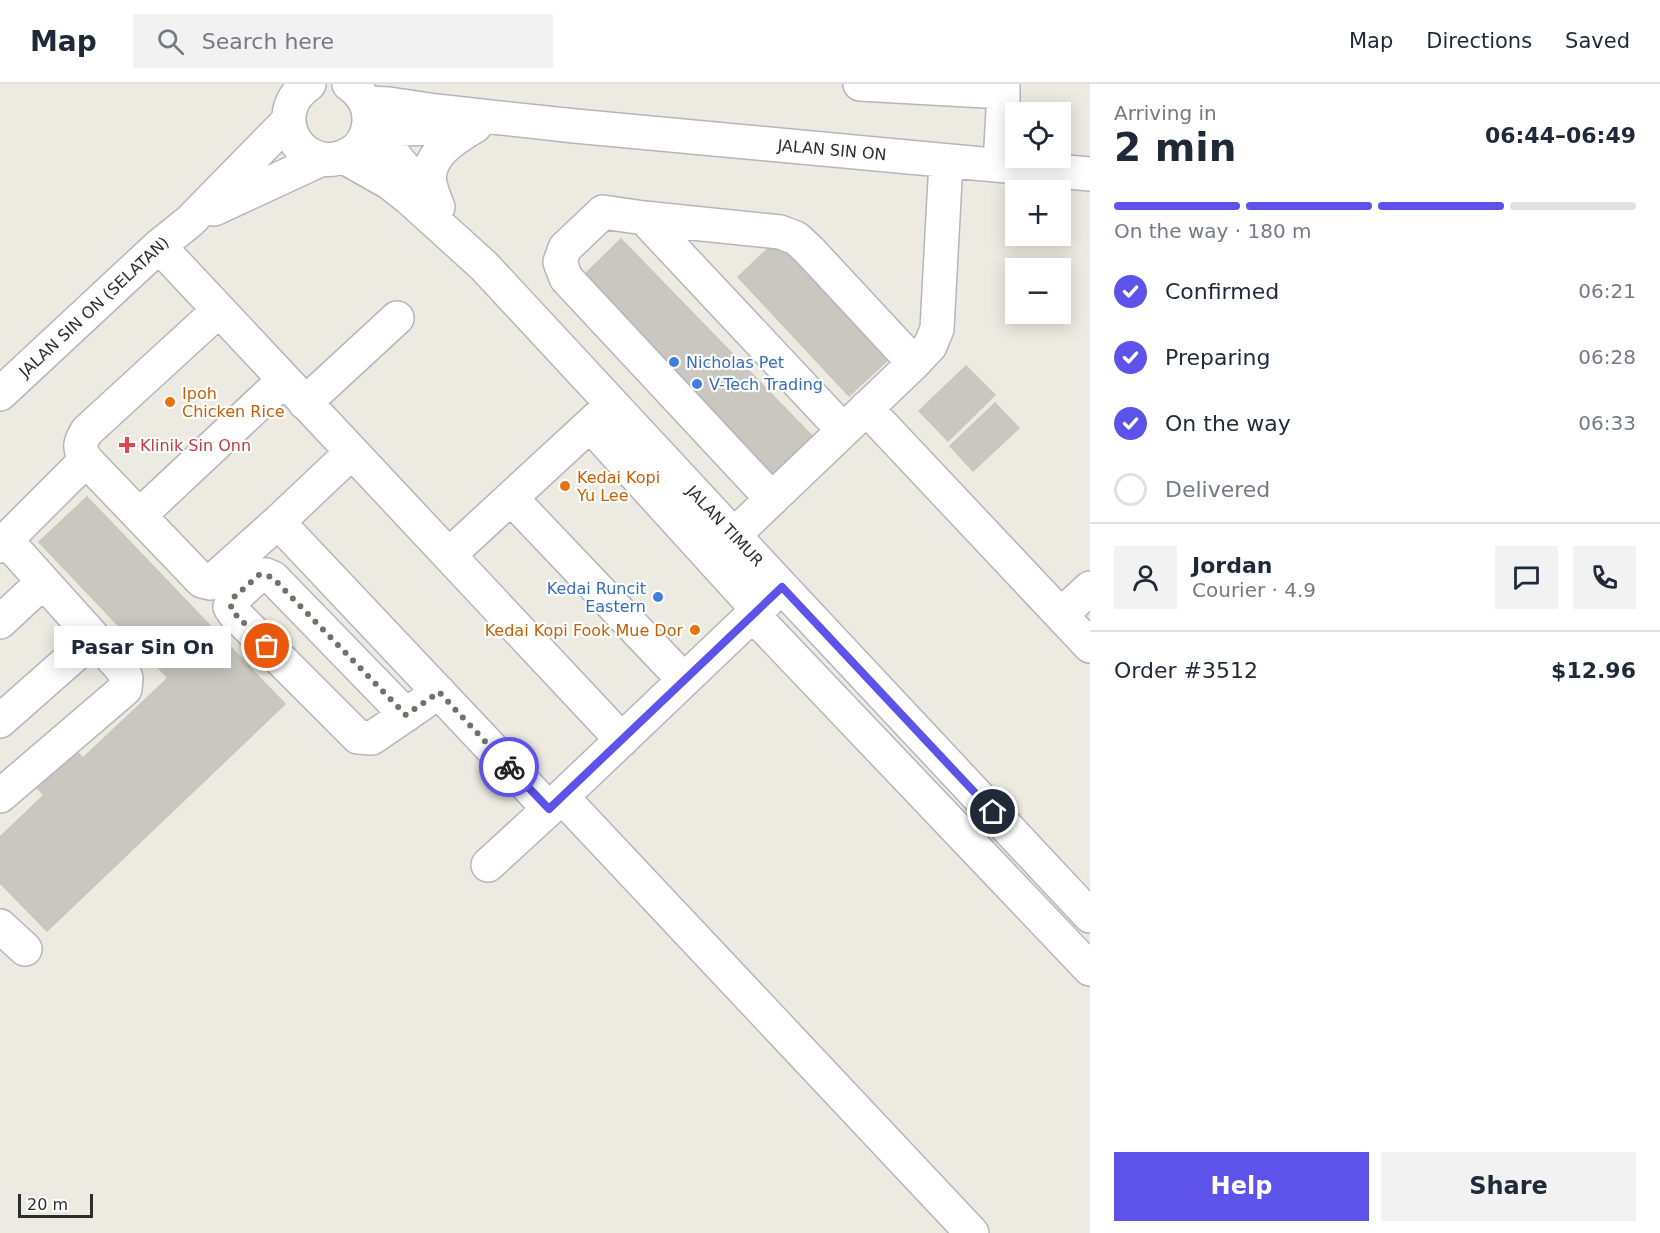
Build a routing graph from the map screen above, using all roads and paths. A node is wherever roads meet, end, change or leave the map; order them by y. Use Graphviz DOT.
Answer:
graph roads {
  1 [pos="276,84"];
  2 [pos="309,84"];
  3 [pos="860,84"];
  4 [pos="366,105"];
  5 [pos="1002,118"];
  6 [pos="288,119"];
  7 [pos="475,126"];
  8 [pos="575,126"];
  9 [pos="333,158"];
  10 [pos="946,161"];
  11 [pos="1090,174"];
  12 [pos="438,208"];
  13 [pos="645,218"];
  14 [pos="190,221"];
  15 [pos="159,246"];
  16 [pos="484,266"];
  17 [pos="219,310"];
  18 [pos="397,318"];
  19 [pos="914,363"];
  20 [pos="295,391"];
  21 [pos="0,394"];
  22 [pos="866,408"];
  23 [pos="601,415"];
  24 [pos="843,430"];
  25 [pos="352,452"];
  26 [pos="86,460"];
  27 [pos="511,498"];
  28 [pos="772,499"];
  29 [pos="140,515"];
  30 [pos="278,522"];
  31 [pos="734,535"];
  32 [pos="3,543"];
  33 [pos="449,555"];
  34 [pos="43,582"];
  35 [pos="782,587"];
  36 [pos="1090,588"];
  37 [pos="756,612"];
  38 [pos="1061,615"];
  39 [pos="0,622"];
  40 [pos="94,638"];
  41 [pos="1090,646"];
  42 [pos="684,680"];
  43 [pos="439,692"];
  44 [pos="406,715"];
  45 [pos="0,721"];
  46 [pos="622,740"];
  47 [pos="0,796"];
  48 [pos="555,803"];
  49 [pos="488,865"];
  50 [pos="1090,916"];
  51 [pos="0,926"];
  52 [pos="25,949"];
  53 [pos="1090,969"];
  54 [pos="972,1233"];
  1 -- 6 [label="street, JALAN TIMUR"];
  2 -- 6 [label="street, JALAN SIN ON (SELATAN)"];
  3 -- 5 [label="street"];
  4 -- 7 [label="street, JALAN SIN ON"];
  4 -- 8 [label="street, JALAN SIN ON"];
  4 -- 9 [label="street, JALAN SIN ON (SELATAN)"];
  4 -- 12 [label="street, JALAN TIMUR"];
  5 -- 10 [label="street, JALAN SIN ON"];
  5 -- 11 [label="street, JALAN SIN ON"];
  6 -- 9 [label="street, JALAN TIMUR"];
  6 -- 14 [label="street, JALAN SIN ON (SELATAN)"];
  7 -- 8 [label="street, JALAN SIN ON"];
  7 -- 12 [label="street"];
  8 -- 10 [label="street, JALAN SIN ON"];
  9 -- 14 [label="street, JALAN SIN ON (SELATAN)"];
  9 -- 16 [label="street, JALAN TIMUR"];
  10 -- 19 [label="street"];
  12 -- 16 [label="street, JALAN TIMUR"];
  13 -- 19 [label="street"];
  13 -- 24 [label="street"];
  13 -- 28 [label="street"];
  14 -- 15 [label="street, JALAN SIN ON (SELATAN)"];
  15 -- 17 [label="street"];
  15 -- 21 [label="street, JALAN SIN ON (SELATAN)"];
  16 -- 23 [label="street, JALAN TIMUR"];
  17 -- 20 [label="street"];
  17 -- 26 [label="street"];
  18 -- 20 [label="street"];
  19 -- 22 [label="street"];
  20 -- 25 [label="street"];
  20 -- 29 [label="street"];
  22 -- 24 [label="street"];
  22 -- 38 [label="street"];
  23 -- 27 [label="street"];
  23 -- 31 [label="street, JALAN TIMUR"];
  23 -- 37 [label="street"];
  24 -- 28 [label="street"];
  25 -- 30 [label="street"];
  25 -- 33 [label="street"];
  26 -- 29 [label="street"];
  26 -- 32 [label="street"];
  27 -- 33 [label="street"];
  27 -- 42 [label="street"];
  28 -- 31 [label="street"];
  29 -- 30 [label="street"];
  30 -- 43 [label="street"];
  31 -- 35 [label="street, JALAN TIMUR"];
  32 -- 34 [label="street"];
  33 -- 46 [label="street"];
  34 -- 39 [label="street"];
  34 -- 40 [label="street"];
  35 -- 37 [label="street"];
  35 -- 50 [label="street, JALAN TIMUR"];
  36 -- 38 [label="street"];
  37 -- 42 [label="street"];
  37 -- 53 [label="street"];
  38 -- 41 [label="street"];
  40 -- 45 [label="street"];
  40 -- 47 [label="street"];
  42 -- 46 [label="street"];
  43 -- 44 [label="street"];
  43 -- 48 [label="street"];
  44 -- 44 [label="street"];
  46 -- 48 [label="street"];
  48 -- 49 [label="street"];
  48 -- 54 [label="street"];
  51 -- 52 [label="street"];
}
